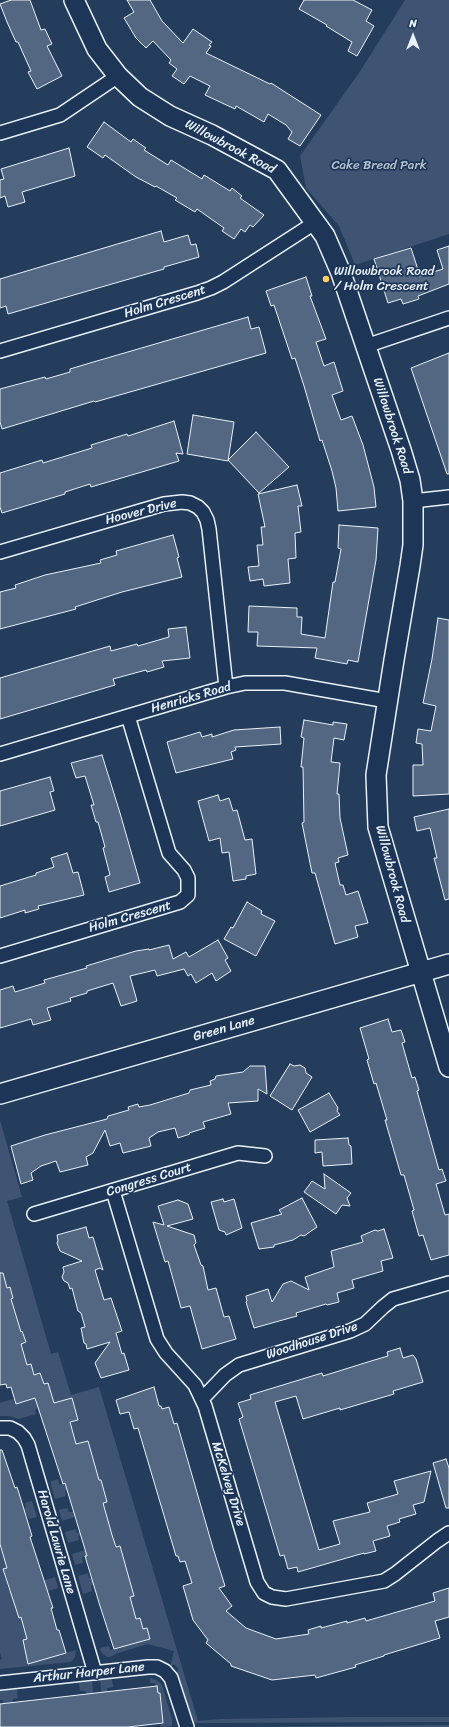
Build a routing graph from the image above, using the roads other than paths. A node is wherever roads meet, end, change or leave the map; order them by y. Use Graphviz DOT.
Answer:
graph roads {
  1 [pos="74,0"];
  2 [pos="118,76"];
  3 [pos="0,133"];
  4 [pos="316,222"];
  5 [pos="449,318"];
  6 [pos="366,346"];
  7 [pos="0,351"];
  8 [pos="449,497"];
  9 [pos="413,501"];
  10 [pos="0,552"];
  11 [pos="226,687"];
  12 [pos="387,701"];
  13 [pos="128,716"];
  14 [pos="0,754"];
  15 [pos="0,956"];
  16 [pos="449,964"];
  17 [pos="420,972"];
  18 [pos="449,1067"];
  19 [pos="0,1094"];
  20 [pos="265,1156"];
  21 [pos="113,1191"];
  22 [pos="34,1214"];
  23 [pos="449,1283"];
  24 [pos="202,1399"];
  25 [pos="0,1428"];
  26 [pos="449,1533"];
  27 [pos="95,1673"];
  28 [pos="0,1683"];
  29 [pos="187,1727"];
  1 -- 2 [label="street, Willowbrook Road"];
  2 -- 3 [label="street"];
  2 -- 4 [label="street, Willowbrook Road"];
  4 -- 6 [label="street, Willowbrook Road"];
  4 -- 7 [label="street, Holm Crescent"];
  5 -- 6 [label="street"];
  6 -- 9 [label="street, Willowbrook Road"];
  8 -- 9 [label="street"];
  9 -- 12 [label="street, Willowbrook Road"];
  10 -- 11 [label="street, Hoover Drive"];
  11 -- 12 [label="street, Henricks Road"];
  11 -- 13 [label="street, Henricks Road"];
  12 -- 17 [label="street, Willowbrook Road"];
  13 -- 14 [label="street, Henricks Road"];
  13 -- 15 [label="street, Holm Crescent"];
  16 -- 17 [label="street, Green Lane"];
  17 -- 18 [label="street, Willowbrook Road"];
  17 -- 19 [label="street, Green Lane"];
  20 -- 21 [label="street, Congress Court"];
  21 -- 22 [label="street, Congress Court"];
  21 -- 24 [label="street, McKelvey Drive"];
  23 -- 24 [label="street, Woodhouse Drive"];
  24 -- 26 [label="street, McKelvey Drive"];
  25 -- 27 [label="street, Harold Lawrie Lane"];
  27 -- 28 [label="street, Arthur Harper Lane"];
  27 -- 29 [label="street, Arthur Harper Lane"];
}
